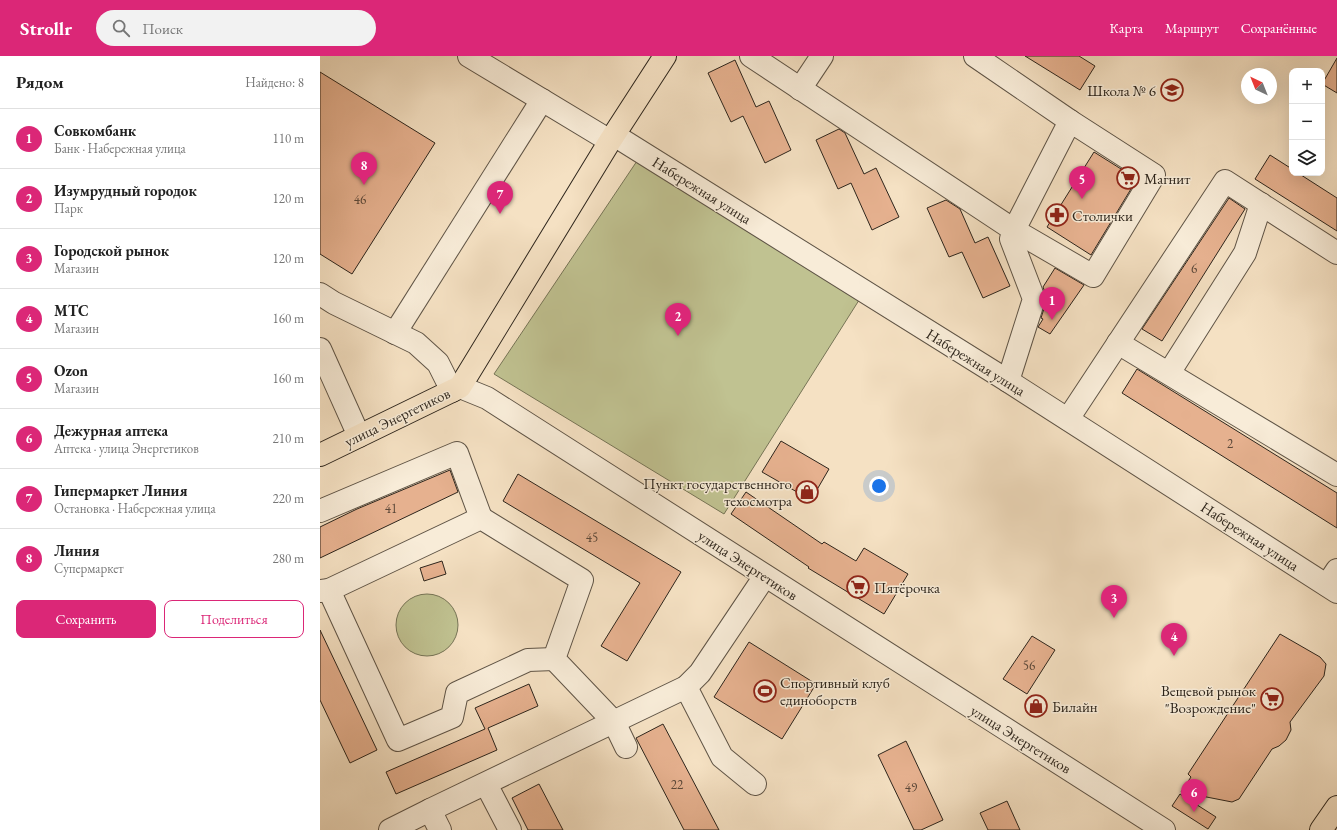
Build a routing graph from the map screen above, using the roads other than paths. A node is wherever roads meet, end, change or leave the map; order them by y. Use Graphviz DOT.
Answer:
graph roads {
  1 [pos="469,56"];
  2 [pos="665,56"];
  3 [pos="751,56"];
  4 [pos="822,56"];
  5 [pos="975,56"];
  6 [pos="800,89"];
  7 [pos="542,100"];
  8 [pos="1070,121"];
  9 [pos="612,138"];
  10 [pos="1261,204"];
  11 [pos="1014,230"];
  12 [pos="1337,253"];
  13 [pos="320,294"];
  14 [pos="395,333"];
  15 [pos="1118,343"];
  16 [pos="320,349"];
  17 [pos="1169,373"];
  18 [pos="1008,381"];
  19 [pos="456,389"];
  20 [pos="1068,419"];
  21 [pos="359,436"];
  22 [pos="320,455"];
  23 [pos="1337,475"];
  24 [pos="320,511"];
  25 [pos="481,518"];
  26 [pos="765,576"];
  27 [pos="1334,582"];
  28 [pos="324,590"];
  29 [pos="554,659"];
  30 [pos="686,687"];
  31 [pos="614,722"];
  32 [pos="626,746"];
  33 [pos="486,784"];
  34 [pos="755,784"];
  35 [pos="1337,807"];
  36 [pos="430,810"];
  37 [pos="390,830"];
  38 [pos="440,830"];
  39 [pos="510,830"];
  40 [pos="1164,830"];
  41 [pos="1321,830"];
  1 -- 7 [label="street, Набережная улица"];
  2 -- 9 [label="main road"];
  3 -- 6 [label="street"];
  4 -- 6 [label="street"];
  5 -- 8 [label="street"];
  6 -- 11 [label="street"];
  7 -- 9 [label="street, Набережная улица"];
  7 -- 14 [label="street"];
  8 -- 11 [label="street"];
  8 -- 11 [label="street"];
  9 -- 18 [label="street, Набережная улица"];
  9 -- 19 [label="main road"];
  10 -- 12 [label="street"];
  10 -- 15 [label="street"];
  10 -- 17 [label="street"];
  11 -- 18 [label="street"];
  13 -- 14 [label="street"];
  14 -- 19 [label="street"];
  15 -- 17 [label="street"];
  15 -- 20 [label="street"];
  16 -- 21 [label="street"];
  17 -- 23 [label="street"];
  18 -- 20 [label="street, Набережная улица"];
  19 -- 21 [label="main road, улица Энергетиков"];
  19 -- 26 [label="street, улица Энергетиков"];
  20 -- 27 [label="street, Набережная улица"];
  21 -- 22 [label="main road, улица Энергетиков"];
  24 -- 25 [label="street"];
  25 -- 28 [label="street"];
  25 -- 29 [label="street"];
  26 -- 30 [label="street"];
  26 -- 40 [label="street, улица Энергетиков"];
  28 -- 29 [label="street"];
  29 -- 31 [label="street"];
  30 -- 31 [label="street"];
  30 -- 34 [label="street"];
  31 -- 32 [label="street"];
  31 -- 33 [label="street"];
  33 -- 36 [label="street"];
  33 -- 39 [label="street"];
  35 -- 41 [label="main road"];
  36 -- 37 [label="street"];
  36 -- 38 [label="street"];
}
